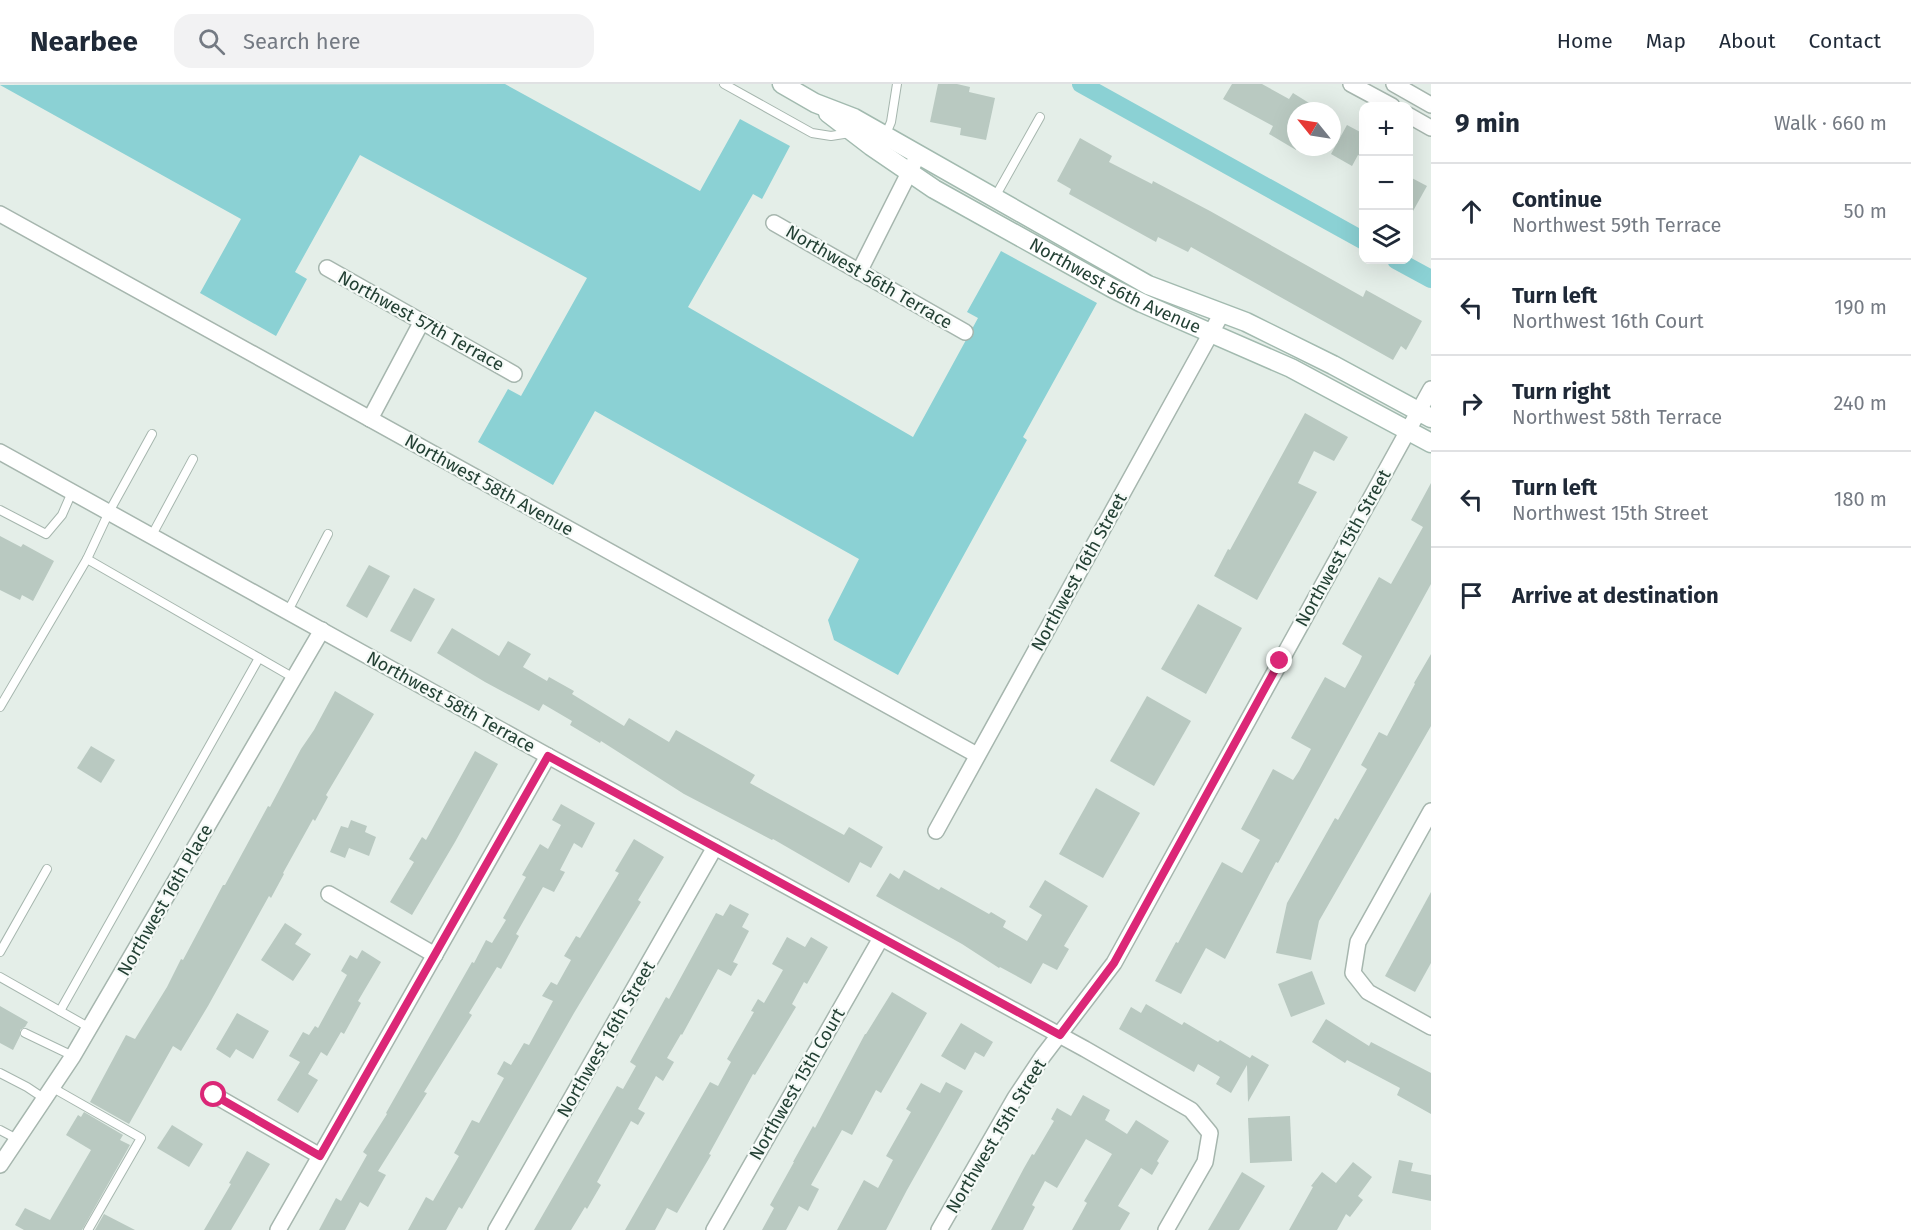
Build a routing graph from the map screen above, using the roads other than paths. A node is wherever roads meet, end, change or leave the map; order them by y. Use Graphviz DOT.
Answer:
graph roads {
  1 [pos="724,84"];
  2 [pos="782,84"];
  3 [pos="897,84"];
  4 [pos="1351,84"];
  5 [pos="1394,84"];
  6 [pos="815,102"];
  7 [pos="1385,102"];
  8 [pos="1431,105"];
  9 [pos="1040,117"];
  10 [pos="1413,118"];
  11 [pos="1431,128"];
  12 [pos="853,133"];
  13 [pos="885,136"];
  14 [pos="918,155"];
  15 [pos="909,173"];
  16 [pos="994,198"];
  17 [pos="0,214"];
  18 [pos="774,223"];
  19 [pos="327,268"];
  20 [pos="859,272"];
  21 [pos="1222,313"];
  22 [pos="421,323"];
  23 [pos="965,332"];
  24 [pos="1211,332"];
  25 [pos="514,374"];
  26 [pos="1431,388"];
  27 [pos="1425,415"];
  28 [pos="370,419"];
  29 [pos="1408,431"];
  30 [pos="152,434"];
  31 [pos="1431,443"];
  32 [pos="0,452"];
  33 [pos="193,459"];
  34 [pos="72,492"];
  35 [pos="0,510"];
  36 [pos="109,512"];
  37 [pos="328,534"];
  38 [pos="152,536"];
  39 [pos="87,559"];
  40 [pos="288,611"];
  41 [pos="322,630"];
  42 [pos="259,658"];
  43 [pos="294,678"];
  44 [pos="0,707"];
  45 [pos="977,755"];
  46 [pos="548,756"];
  47 [pos="1431,811"];
  48 [pos="936,831"];
  49 [pos="715,847"];
  50 [pos="47,869"];
  51 [pos="329,894"];
  52 [pos="881,938"];
  53 [pos="0,952"];
  54 [pos="435,955"];
  55 [pos="0,977"];
  56 [pos="60,1011"];
  57 [pos="1431,1027"];
  58 [pos="90,1028"];
  59 [pos="25,1033"];
  60 [pos="1060,1035"];
  61 [pos="73,1056"];
  62 [pos="0,1072"];
  63 [pos="49,1093"];
  64 [pos="214,1095"];
  65 [pos="0,1130"];
  66 [pos="17,1139"];
  67 [pos="320,1156"];
  68 [pos="0,1165"];
  69 [pos="88,1230"];
  70 [pos="278,1230"];
  71 [pos="496,1230"];
  72 [pos="714,1230"];
  73 [pos="939,1230"];
  74 [pos="1166,1230"];
  1 -- 12 [label="lane"];
  2 -- 6 [label="street, Northwest 56th Avenue"];
  3 -- 13 [label="lane"];
  4 -- 7 [label="street"];
  5 -- 8 [label="street"];
  6 -- 12 [label="street, Northwest 56th Avenue"];
  6 -- 13 [label="street, Northwest 56th Avenue"];
  9 -- 16 [label="lane"];
  10 -- 11 [label="street"];
  12 -- 15 [label="street, Northwest 56th Avenue"];
  13 -- 14 [label="street, Northwest 56th Avenue"];
  14 -- 15 [label="street"];
  14 -- 16 [label="street, Northwest 56th Avenue"];
  15 -- 20 [label="street"];
  15 -- 24 [label="street, Northwest 56th Avenue"];
  16 -- 21 [label="street, Northwest 56th Avenue"];
  17 -- 28 [label="street, Northwest 58th Avenue"];
  18 -- 20 [label="street, Northwest 56th Terrace"];
  19 -- 22 [label="street, Northwest 57th Terrace"];
  20 -- 23 [label="street, Northwest 56th Terrace"];
  21 -- 24 [label="street, Northwest 16th Street"];
  21 -- 27 [label="street, Northwest 56th Avenue"];
  22 -- 25 [label="street, Northwest 57th Terrace"];
  22 -- 28 [label="street"];
  24 -- 29 [label="street, Northwest 56th Avenue"];
  24 -- 45 [label="street, Northwest 16th Street"];
  26 -- 27 [label="street, Northwest 15th Street"];
  27 -- 29 [label="street, Northwest 15th Street"];
  28 -- 45 [label="street, Northwest 58th Avenue"];
  29 -- 31 [label="street, Northwest 56th Avenue"];
  29 -- 60 [label="street, Northwest 15th Street"];
  30 -- 36 [label="lane"];
  32 -- 34 [label="street, Northwest 58th Terrace"];
  33 -- 38 [label="lane"];
  34 -- 35 [label="lane"];
  34 -- 36 [label="street, Northwest 58th Terrace"];
  36 -- 38 [label="street, Northwest 58th Terrace"];
  36 -- 39 [label="lane"];
  37 -- 40 [label="lane"];
  38 -- 40 [label="street, Northwest 58th Terrace"];
  39 -- 42 [label="lane"];
  39 -- 44 [label="lane"];
  40 -- 41 [label="street, Northwest 58th Terrace"];
  41 -- 43 [label="street, Northwest 16th Place"];
  41 -- 46 [label="street, Northwest 58th Terrace"];
  42 -- 43 [label="lane"];
  42 -- 56 [label="lane"];
  43 -- 58 [label="street, Northwest 16th Place"];
  45 -- 48 [label="street, Northwest 16th Street"];
  46 -- 49 [label="street, Northwest 58th Terrace"];
  46 -- 54 [label="street"];
  47 -- 57 [label="street"];
  49 -- 52 [label="street, Northwest 58th Terrace"];
  49 -- 71 [label="street, Northwest 16th Street"];
  50 -- 53 [label="lane"];
  51 -- 54 [label="street"];
  52 -- 60 [label="street, Northwest 58th Terrace"];
  52 -- 72 [label="street, Northwest 15th Court"];
  54 -- 67 [label="street"];
  55 -- 56 [label="lane"];
  56 -- 58 [label="lane"];
  58 -- 61 [label="street, Northwest 16th Place"];
  59 -- 61 [label="lane"];
  60 -- 73 [label="street, Northwest 15th Street"];
  60 -- 74 [label="street, Northwest 58th Terrace"];
  61 -- 63 [label="street, Northwest 16th Place"];
  62 -- 63 [label="lane"];
  63 -- 66 [label="street, Northwest 16th Place"];
  63 -- 69 [label="lane"];
  64 -- 67 [label="street"];
  65 -- 66 [label="lane"];
  66 -- 68 [label="street, Northwest 16th Place"];
  67 -- 70 [label="street"];
}
